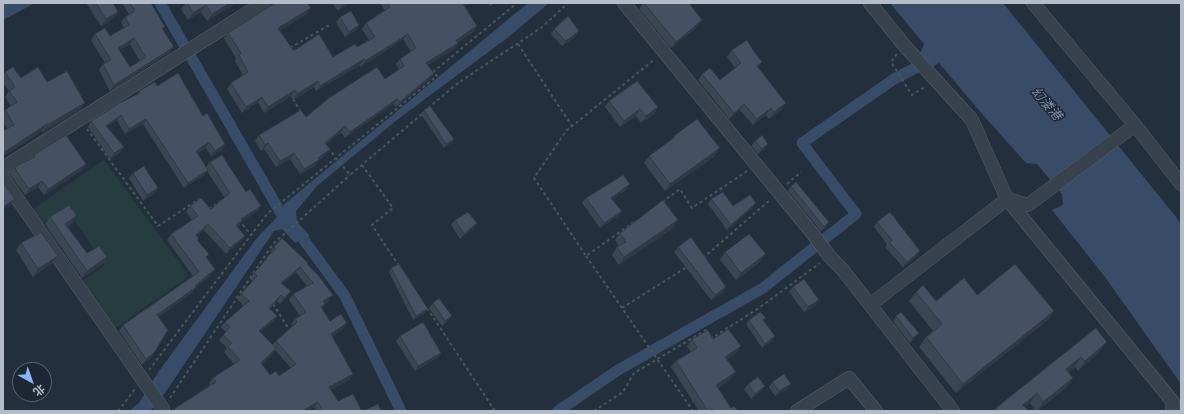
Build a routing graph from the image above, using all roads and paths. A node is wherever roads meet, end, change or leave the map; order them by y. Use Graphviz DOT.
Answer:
graph roads {
  1 [pos="263,3"];
  2 [pos="517,3"];
  3 [pos="568,3"];
  4 [pos="624,3"];
  5 [pos="870,3"];
  6 [pos="1033,3"];
  7 [pos="331,24"];
  8 [pos="518,44"];
  9 [pos="904,45"];
  10 [pos="289,48"];
  11 [pos="664,52"];
  12 [pos="936,81"];
  13 [pos="290,94"];
  14 [pos="303,114"];
  15 [pos="80,120"];
  16 [pos="1135,124"];
  17 [pos="572,126"];
  18 [pos="326,145"];
  19 [pos="335,157"];
  20 [pos="362,165"];
  21 [pos="756,165"];
  22 [pos="3,168"];
  23 [pos="801,172"];
  24 [pos="350,175"];
  25 [pos="3,178"];
  26 [pos="1181,184"];
  27 [pos="778,192"];
  28 [pos="1007,199"];
  29 [pos="223,200"];
  30 [pos="662,203"];
  31 [pos="237,217"];
  32 [pos="636,220"];
  33 [pos="251,234"];
  34 [pos="586,256"];
  35 [pos="830,257"];
  36 [pos="696,262"];
  37 [pos="690,266"];
  38 [pos="402,271"];
  39 [pos="248,282"];
  40 [pos="254,286"];
  41 [pos="271,302"];
  42 [pos="424,304"];
  43 [pos="870,305"];
  44 [pos="622,308"];
  45 [pos="291,333"];
  46 [pos="658,359"];
  47 [pos="923,374"];
  48 [pos="143,379"];
  49 [pos="163,408"];
  50 [pos="118,411"];
  51 [pos="495,411"];
  52 [pos="594,411"];
  53 [pos="693,411"];
  54 [pos="797,411"];
  55 [pos="876,411"];
  56 [pos="946,411"];
  57 [pos="953,411"];
  58 [pos="1172,411"];
  1 -- 15 [label="street"];
  2 -- 19 [label="path"];
  3 -- 8 [label="path"];
  4 -- 11 [label="street"];
  5 -- 9 [label="street"];
  6 -- 16 [label="street"];
  7 -- 10 [label="path"];
  8 -- 17 [label="path"];
  8 -- 20 [label="path"];
  9 -- 12 [label="street"];
  9 -- 12 [label="path"];
  11 -- 17 [label="path"];
  11 -- 21 [label="street"];
  12 -- 28 [label="street"];
  13 -- 14 [label="path"];
  15 -- 22 [label="street"];
  15 -- 29 [label="path"];
  16 -- 26 [label="street"];
  16 -- 28 [label="street"];
  17 -- 34 [label="path"];
  18 -- 19 [label="path"];
  19 -- 24 [label="path"];
  19 -- 33 [label="path"];
  20 -- 24 [label="path"];
  20 -- 38 [label="path"];
  21 -- 27 [label="street"];
  21 -- 30 [label="path"];
  23 -- 27 [label="path"];
  24 -- 39 [label="path"];
  25 -- 48 [label="street"];
  27 -- 35 [label="street"];
  27 -- 36 [label="path"];
  28 -- 43 [label="street"];
  28 -- 58 [label="street"];
  31 -- 33 [label="path"];
  32 -- 34 [label="path"];
  33 -- 48 [label="path"];
  34 -- 44 [label="path"];
  35 -- 43 [label="street"];
  35 -- 46 [label="path"];
  37 -- 44 [label="path"];
  39 -- 40 [label="path"];
  39 -- 49 [label="path"];
  41 -- 45 [label="path"];
  42 -- 51 [label="path"];
  43 -- 47 [label="street"];
  44 -- 46 [label="path"];
  46 -- 52 [label="path"];
  46 -- 53 [label="path"];
  47 -- 56 [label="street"];
  47 -- 57 [label="street"];
  48 -- 49 [label="street"];
  48 -- 50 [label="path"];
  54 -- 55 [label="street"];
}
